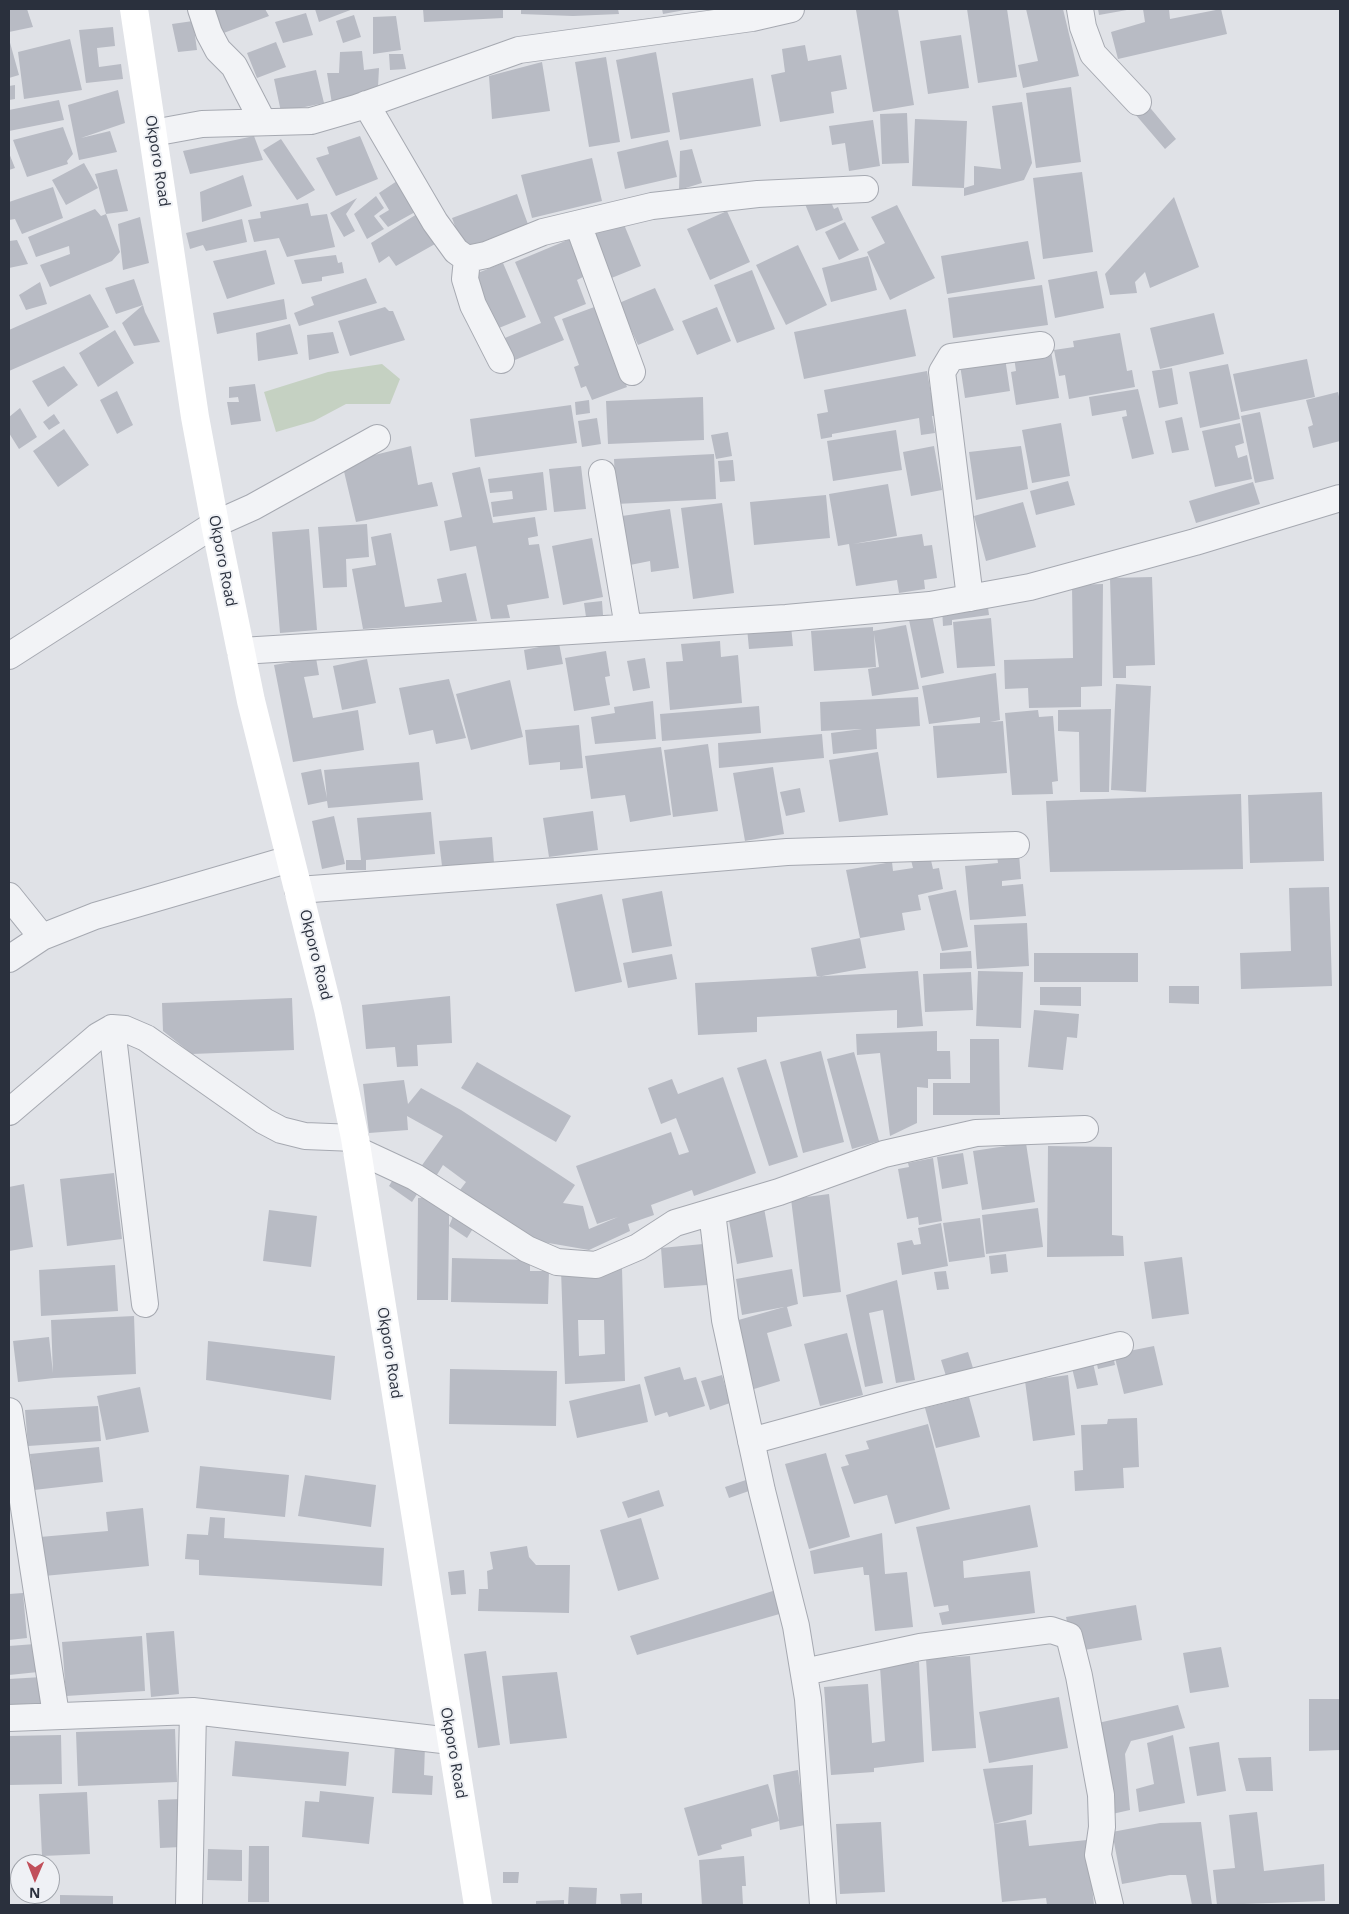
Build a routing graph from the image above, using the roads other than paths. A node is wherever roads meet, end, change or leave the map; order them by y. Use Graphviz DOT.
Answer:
graph roads {
  1 [pos="134,9"];
  2 [pos="202,9"];
  3 [pos="791,9"];
  4 [pos="1080,9"];
  5 [pos="1138,102"];
  6 [pos="366,104"];
  7 [pos="263,122"];
  8 [pos="153,133"];
  9 [pos="865,189"];
  10 [pos="578,224"];
  11 [pos="467,259"];
  12 [pos="1041,345"];
  13 [pos="501,360"];
  14 [pos="632,372"];
  15 [pos="377,438"];
  16 [pos="602,473"];
  17 [pos="1340,498"];
  18 [pos="215,524"];
  19 [pos="970,598"];
  20 [pos="628,627"];
  21 [pos="241,651"];
  22 [pos="9,656"];
  23 [pos="1016,845"];
  24 [pos="290,859"];
  25 [pos="298,890"];
  26 [pos="9,896"];
  27 [pos="42,937"];
  28 [pos="9,959"];
  29 [pos="112,1028"];
  30 [pos="9,1112"];
  31 [pos="1086,1129"];
  32 [pos="356,1144"];
  33 [pos="712,1212"];
  34 [pos="145,1304"];
  35 [pos="1120,1344"];
  36 [pos="9,1411"];
  37 [pos="751,1440"];
  38 [pos="804,1672"];
  39 [pos="193,1711"];
  40 [pos="56,1715"];
  41 [pos="9,1718"];
  42 [pos="451,1741"];
  43 [pos="189,1905"];
  44 [pos="478,1905"];
  45 [pos="823,1905"];
  46 [pos="1110,1905"];
  1 -- 8 [label="main road, Okporo Road"];
  2 -- 7 [label="street"];
  3 -- 6 [label="street"];
  4 -- 5 [label="street"];
  6 -- 7 [label="street"];
  6 -- 11 [label="street"];
  7 -- 8 [label="street"];
  8 -- 18 [label="main road, Okporo Road"];
  9 -- 10 [label="street"];
  10 -- 11 [label="street"];
  10 -- 14 [label="street"];
  11 -- 13 [label="street"];
  12 -- 19 [label="street"];
  15 -- 18 [label="street"];
  16 -- 20 [label="street"];
  17 -- 19 [label="street"];
  18 -- 21 [label="main road, Okporo Road"];
  18 -- 22 [label="street"];
  19 -- 20 [label="street"];
  20 -- 21 [label="street"];
  21 -- 24 [label="main road, Okporo Road"];
  23 -- 25 [label="street"];
  24 -- 25 [label="main road, Okporo Road"];
  24 -- 27 [label="street"];
  25 -- 32 [label="main road, Okporo Road"];
  26 -- 27 [label="street"];
  27 -- 28 [label="street"];
  29 -- 30 [label="street"];
  29 -- 32 [label="street"];
  29 -- 34 [label="street"];
  31 -- 33 [label="street"];
  32 -- 33 [label="street"];
  32 -- 42 [label="main road, Okporo Road"];
  33 -- 37 [label="street"];
  35 -- 37 [label="street"];
  36 -- 40 [label="street"];
  37 -- 38 [label="street"];
  38 -- 45 [label="street"];
  38 -- 46 [label="street"];
  39 -- 40 [label="street"];
  39 -- 42 [label="street"];
  39 -- 43 [label="street"];
  40 -- 41 [label="street"];
  42 -- 44 [label="main road, Okporo Road"];
}
